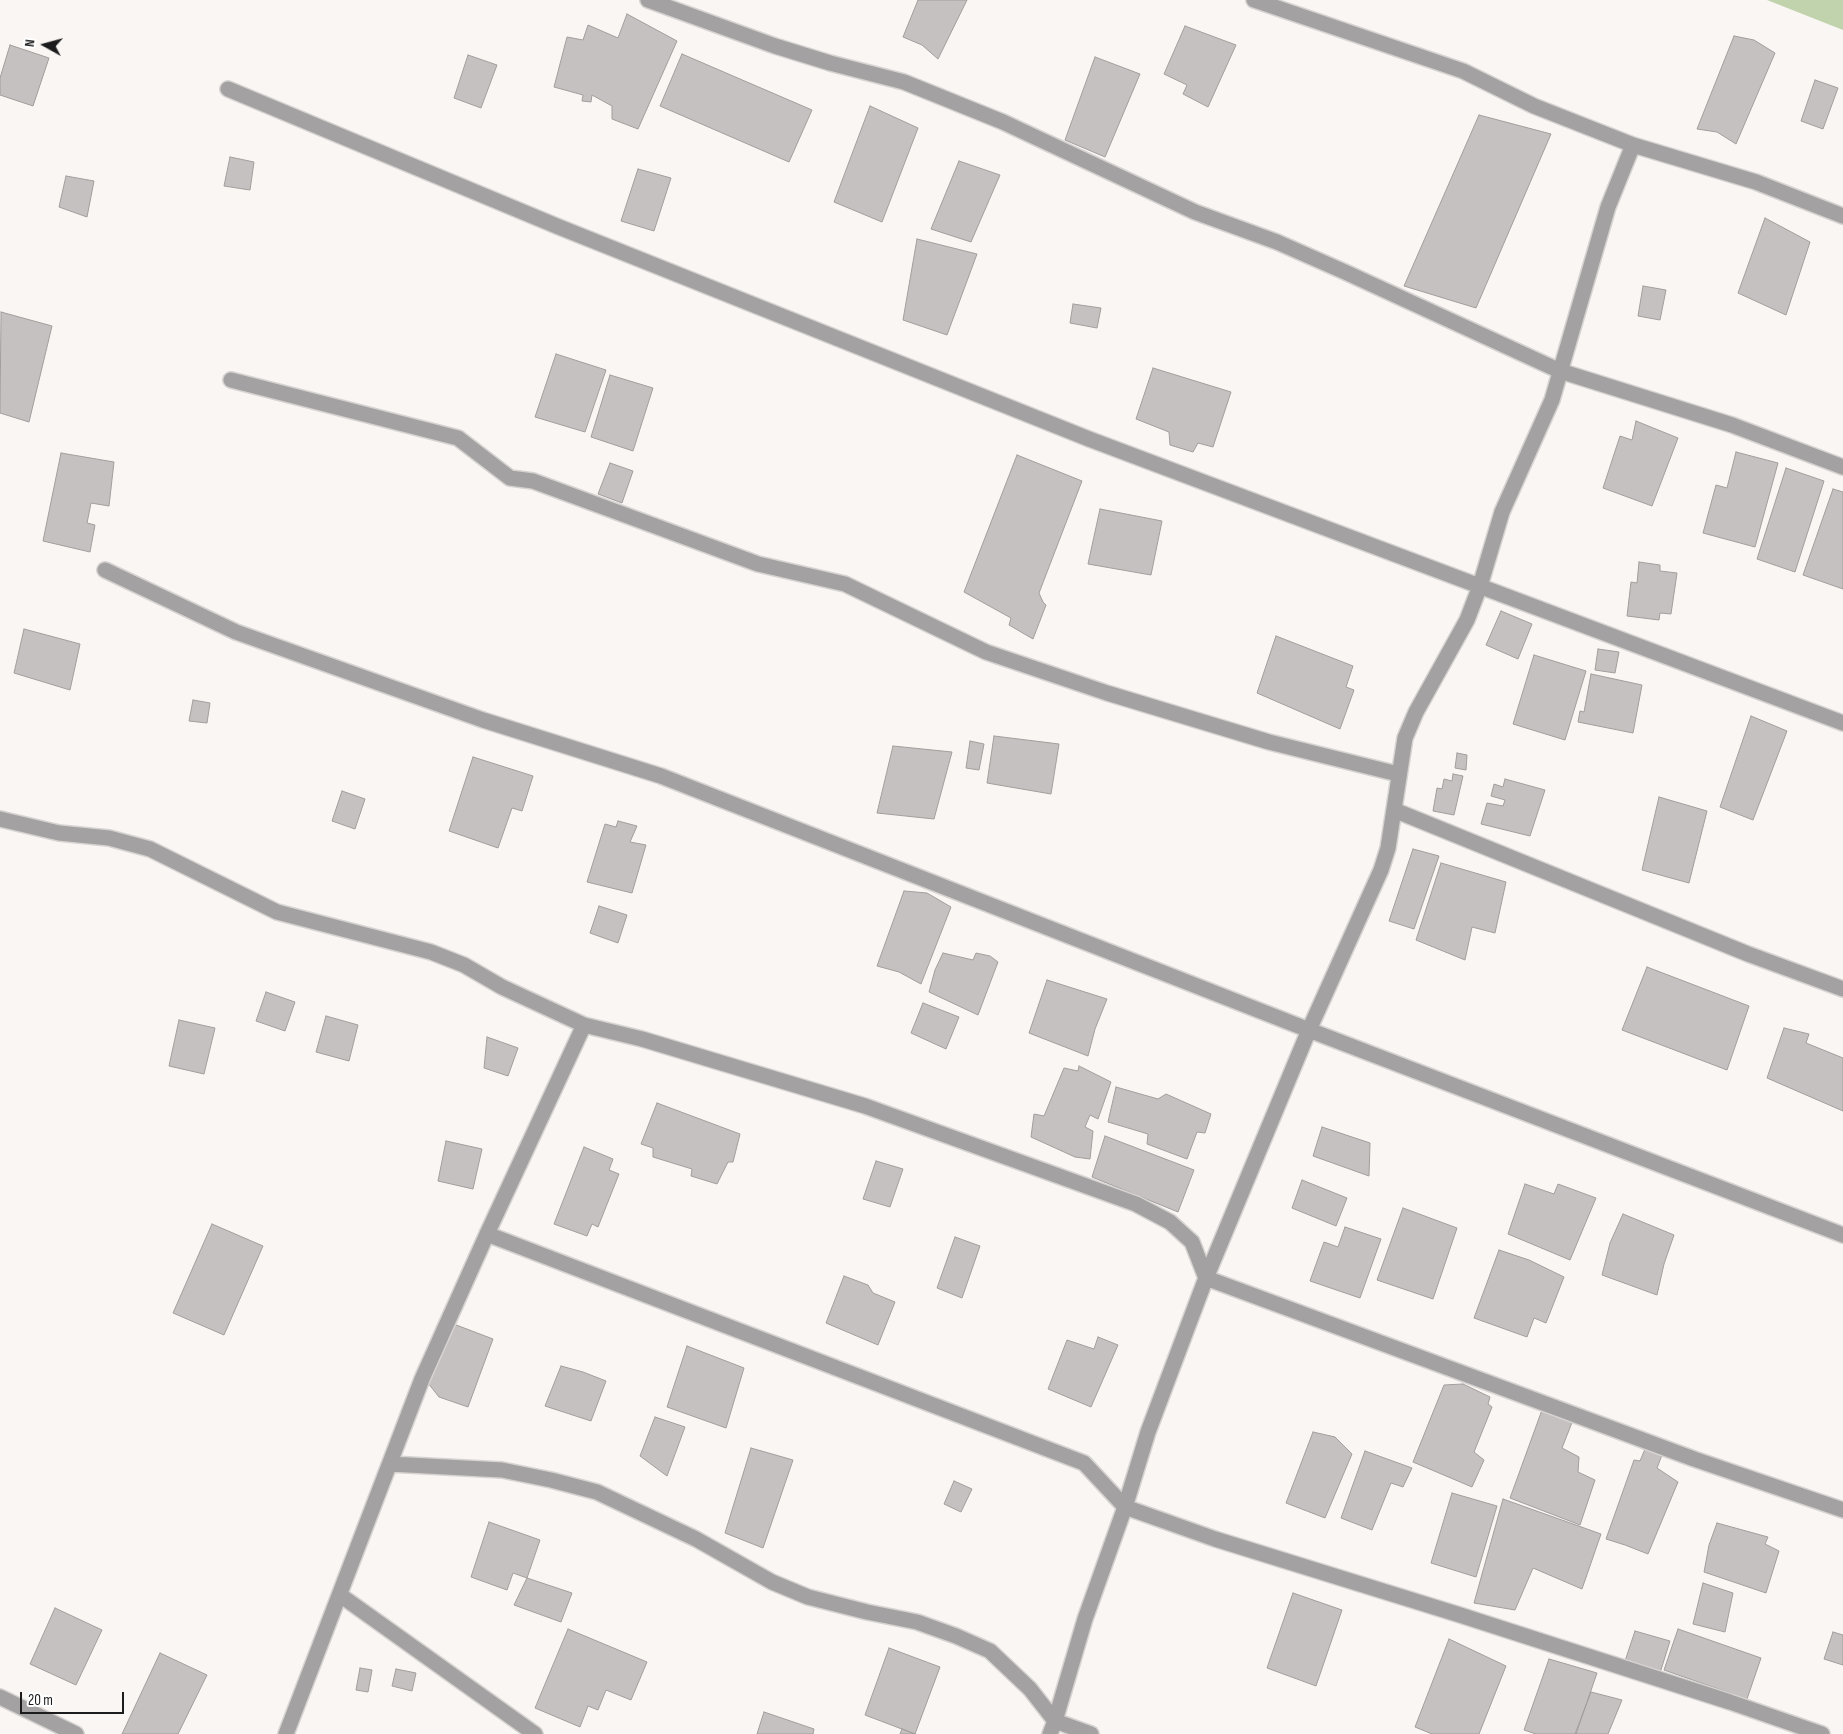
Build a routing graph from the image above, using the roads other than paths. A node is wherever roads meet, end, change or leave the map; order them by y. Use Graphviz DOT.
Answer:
graph roads {
  1 [pos="648,0"];
  2 [pos="1254,0"];
  3 [pos="228,89"];
  4 [pos="1633,145"];
  5 [pos="1843,216"];
  6 [pos="1560,371"];
  7 [pos="231,380"];
  8 [pos="1843,467"];
  9 [pos="105,570"];
  10 [pos="1480,586"];
  11 [pos="1843,723"];
  12 [pos="1398,774"];
  13 [pos="1394,810"];
  14 [pos="0,820"];
  15 [pos="1843,988"];
  16 [pos="584,1025"];
  17 [pos="1309,1030"];
  18 [pos="488,1234"];
  19 [pos="1843,1236"];
  20 [pos="1206,1278"];
  21 [pos="390,1464"];
  22 [pos="1125,1507"];
  23 [pos="1843,1510"];
  24 [pos="340,1595"];
  25 [pos="0,1697"];
  26 [pos="1053,1728"];
  27 [pos="76,1734"];
  28 [pos="286,1734"];
  29 [pos="535,1734"];
  30 [pos="1090,1734"];
  31 [pos="1822,1734"];
  1 -- 6 [label="street"];
  2 -- 4 [label="street"];
  3 -- 10 [label="street"];
  4 -- 5 [label="street"];
  4 -- 6 [label="street"];
  6 -- 8 [label="street"];
  6 -- 10 [label="street"];
  7 -- 12 [label="street"];
  9 -- 17 [label="street"];
  10 -- 11 [label="street"];
  10 -- 12 [label="street"];
  12 -- 13 [label="street"];
  13 -- 15 [label="street"];
  13 -- 17 [label="street"];
  14 -- 16 [label="street"];
  16 -- 18 [label="street"];
  16 -- 20 [label="street"];
  17 -- 19 [label="street"];
  17 -- 20 [label="street"];
  18 -- 21 [label="street"];
  18 -- 22 [label="street"];
  20 -- 22 [label="street"];
  20 -- 23 [label="street"];
  21 -- 24 [label="street"];
  21 -- 26 [label="street"];
  22 -- 26 [label="street"];
  22 -- 31 [label="street"];
  24 -- 28 [label="street"];
  24 -- 29 [label="street"];
  25 -- 27 [label="street"];
  26 -- 30 [label="street"];
}
